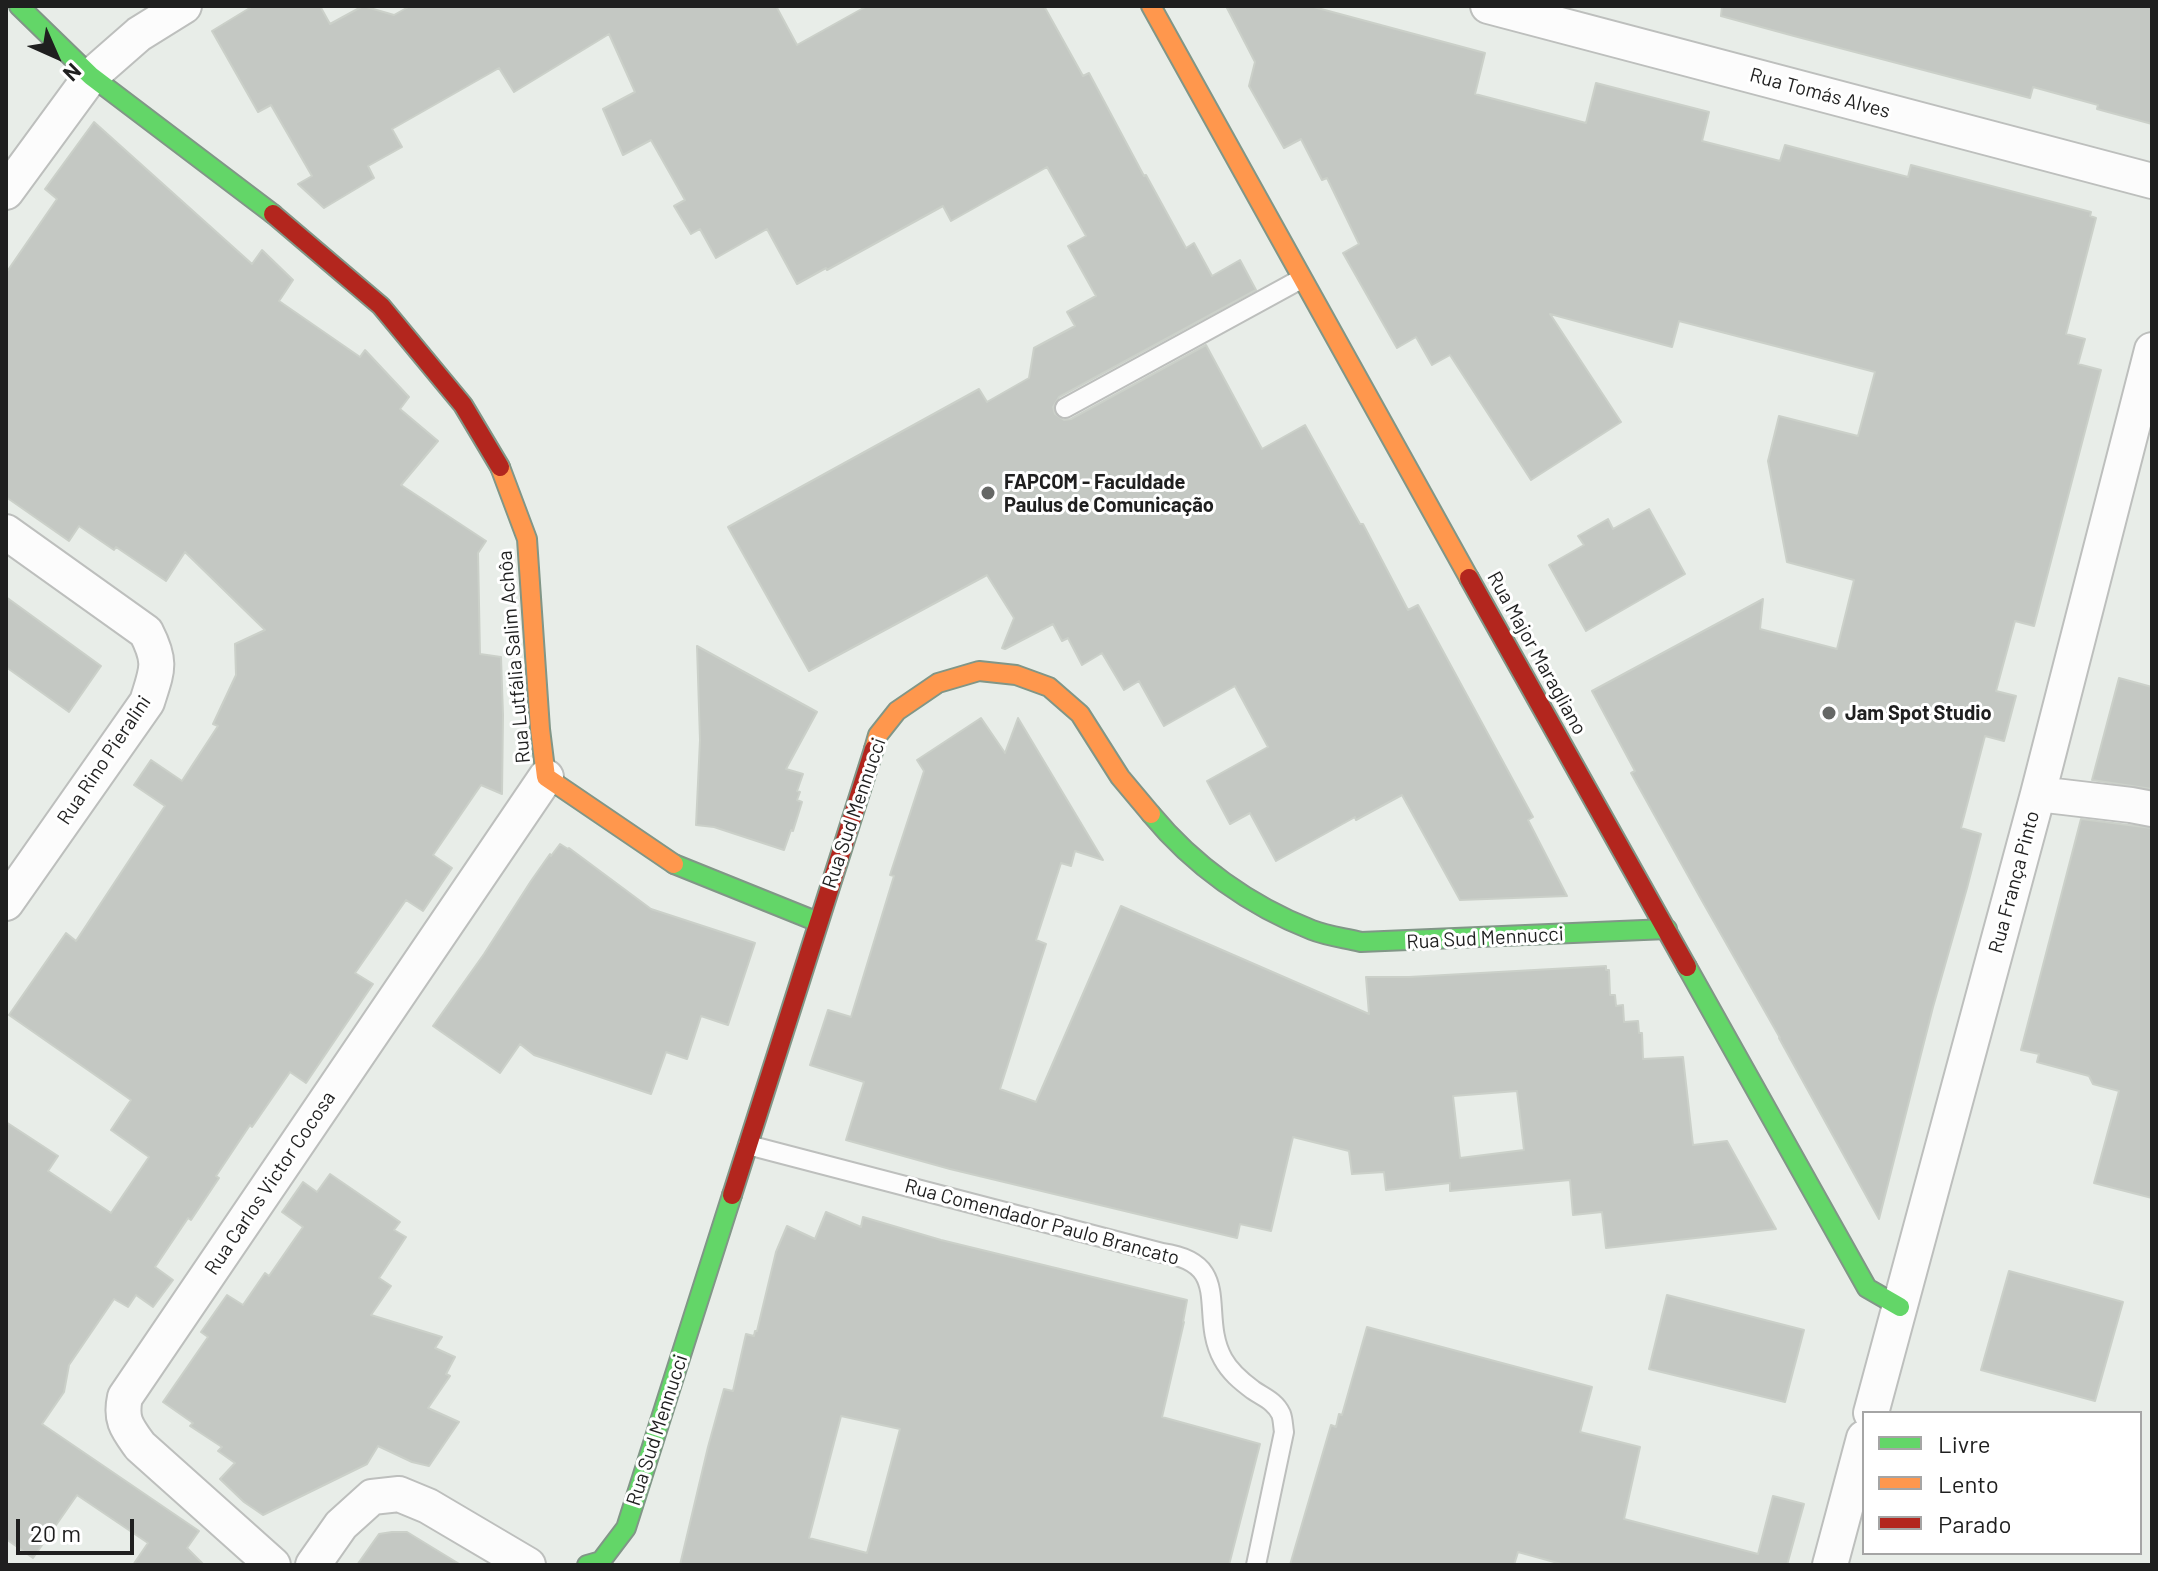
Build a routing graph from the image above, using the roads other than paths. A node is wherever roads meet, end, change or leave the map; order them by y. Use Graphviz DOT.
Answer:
graph roads {
  1 [pos="19,6"];
  2 [pos="184,6"];
  3 [pos="1151,6"];
  4 [pos="1488,6"];
  5 [pos="91,76"];
  6 [pos="2152,181"];
  7 [pos="6,192"];
  8 [pos="1301,279"];
  9 [pos="2152,350"];
  10 [pos="1065,408"];
  11 [pos="6,532"];
  12 [pos="546,777"];
  13 [pos="2038,794"];
  14 [pos="2152,809"];
  15 [pos="6,903"];
  16 [pos="818,922"];
  17 [pos="1667,929"];
  18 [pos="748,1145"];
  19 [pos="1900,1307"];
  20 [pos="1872,1411"];
  21 [pos="1862,1445"];
  22 [pos="273,1565"];
  23 [pos="313,1565"];
  24 [pos="528,1565"];
  25 [pos="587,1565"];
  26 [pos="1256,1565"];
  27 [pos="1830,1565"];
  1 -- 5 [label="street, Rua Lutfália Salim Achôa"];
  2 -- 5 [label="street"];
  3 -- 8 [label="street, Rua Major Maragliano"];
  4 -- 6 [label="street, Rua Tomás Alves"];
  5 -- 7 [label="street"];
  5 -- 12 [label="street, Rua Lutfália Salim Achôa"];
  8 -- 10 [label="lane"];
  8 -- 17 [label="street, Rua Major Maragliano"];
  9 -- 13 [label="street, Rua França Pinto"];
  11 -- 15 [label="street, Rua Rino Pieralini"];
  12 -- 16 [label="street, Rua Lutfália Salim Achôa"];
  12 -- 22 [label="street, Rua Carlos Victor Cocosa"];
  13 -- 14 [label="street"];
  13 -- 19 [label="street, Rua França Pinto"];
  16 -- 17 [label="street, Rua Sud Mennucci"];
  16 -- 18 [label="street, Rua Sud Mennucci"];
  17 -- 19 [label="street, Rua Major Maragliano"];
  18 -- 25 [label="street, Rua Sud Mennucci"];
  18 -- 26 [label="lane, Rua Comendador Paulo Brancato"];
  19 -- 20 [label="street, Rua França Pinto"];
  21 -- 27 [label="street"];
  23 -- 24 [label="street"];
}
